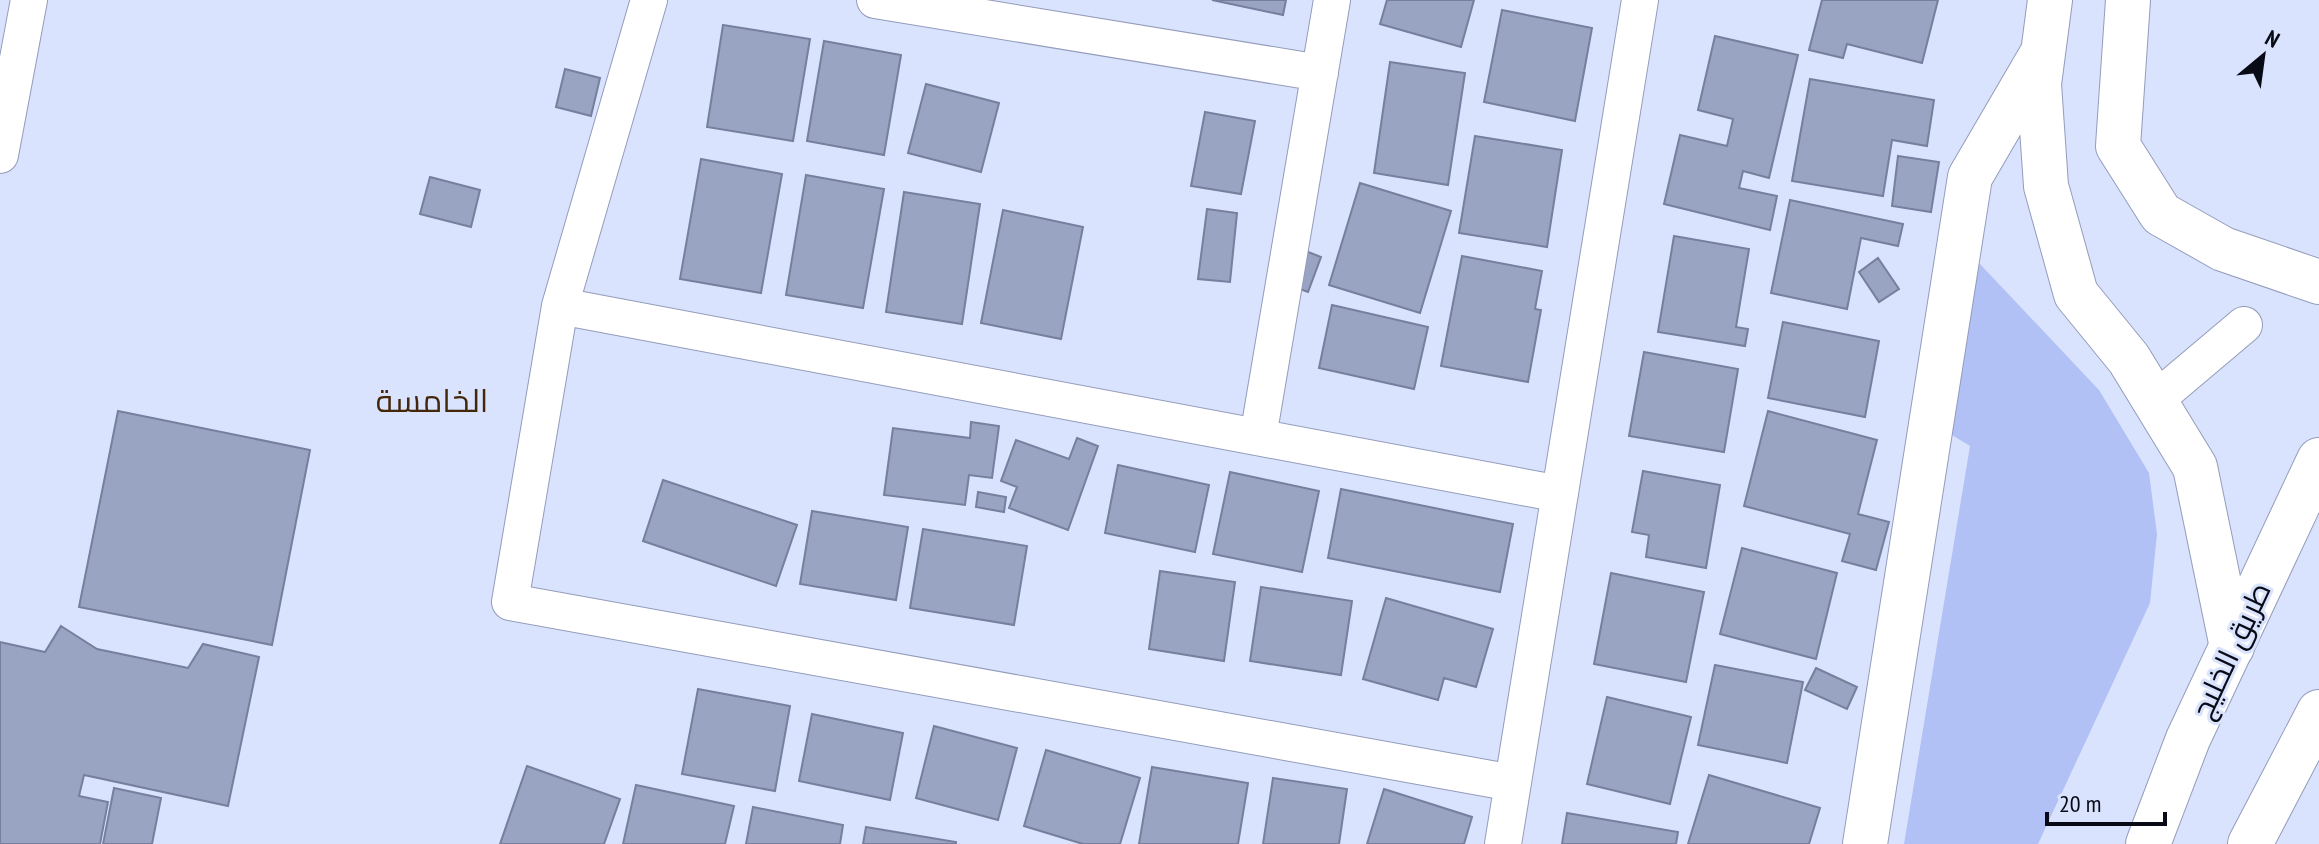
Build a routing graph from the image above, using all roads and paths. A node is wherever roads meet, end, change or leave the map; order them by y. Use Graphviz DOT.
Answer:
graph roads {
  1 [pos="29,0"];
  2 [pos="649,0"];
  3 [pos="875,0"];
  4 [pos="1332,0"];
  5 [pos="1640,0"];
  6 [pos="2050,0"];
  7 [pos="2128,0"];
  8 [pos="2043,52"];
  9 [pos="1320,73"];
  10 [pos="0,155"];
  11 [pos="2319,282"];
  12 [pos="560,306"];
  13 [pos="2244,325"];
  14 [pos="2154,401"];
  15 [pos="1258,437"];
  16 [pos="2319,460"];
  17 [pos="1560,494"];
  18 [pos="2232,647"];
  19 [pos="2319,712"];
  20 [pos="1513,783"];
  21 [pos="1503,844"];
  22 [pos="1865,844"];
  23 [pos="2148,844"];
  24 [pos="2250,844"];
  1 -- 10 [label="street"];
  2 -- 12 [label="street"];
  3 -- 9 [label="street"];
  4 -- 9 [label="street"];
  5 -- 17 [label="street"];
  6 -- 8 [label="street"];
  7 -- 11 [label="street"];
  8 -- 14 [label="street"];
  8 -- 22 [label="street"];
  9 -- 15 [label="street"];
  12 -- 15 [label="street"];
  12 -- 20 [label="street"];
  13 -- 14 [label="street"];
  14 -- 18 [label="street"];
  15 -- 17 [label="street"];
  16 -- 18 [label="street, طريق الخليج"];
  17 -- 20 [label="street"];
  18 -- 23 [label="street, طريق الخليج"];
  19 -- 24 [label="street"];
  20 -- 21 [label="street"];
}
